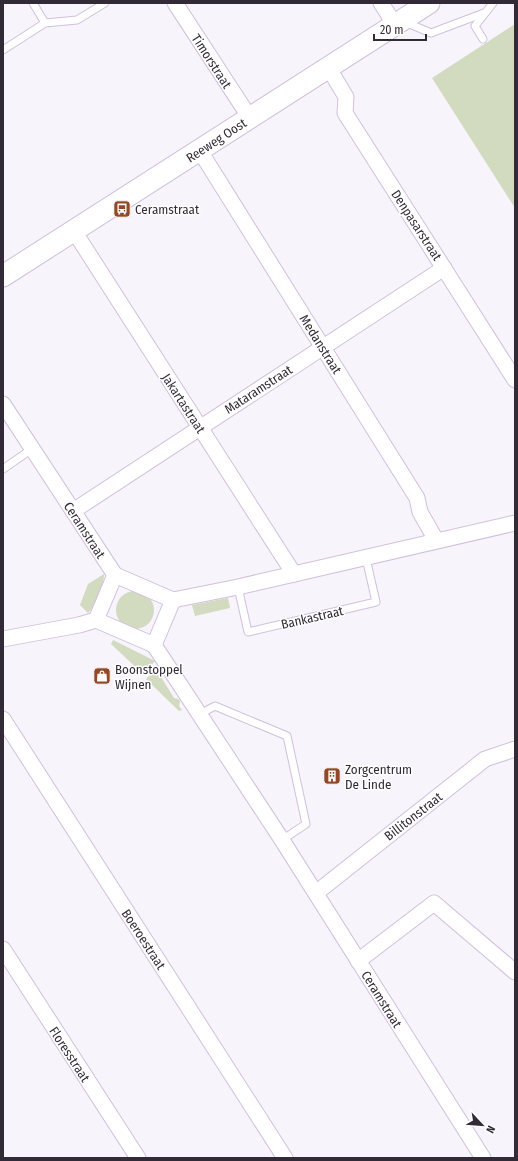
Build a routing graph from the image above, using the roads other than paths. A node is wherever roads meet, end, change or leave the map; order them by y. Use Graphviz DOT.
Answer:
graph roads {
  1 [pos="33,3"];
  2 [pos="105,3"];
  3 [pos="175,3"];
  4 [pos="381,3"];
  5 [pos="429,3"];
  6 [pos="493,3"];
  7 [pos="484,13"];
  8 [pos="45,23"];
  9 [pos="398,23"];
  10 [pos="483,39"];
  11 [pos="3,50"];
  12 [pos="328,67"];
  13 [pos="250,118"];
  14 [pos="200,151"];
  15 [pos="74,231"];
  16 [pos="444,268"];
  17 [pos="3,276"];
  18 [pos="323,347"];
  19 [pos="515,380"];
  20 [pos="3,404"];
  21 [pos="200,427"];
  22 [pos="32,449"];
  23 [pos="3,469"];
  24 [pos="73,511"];
  25 [pos="515,523"];
  26 [pos="436,540"];
  27 [pos="366,558"];
  28 [pos="294,574"];
  29 [pos="115,575"];
  30 [pos="238,587"];
  31 [pos="173,600"];
  32 [pos="96,620"];
  33 [pos="3,639"];
  34 [pos="154,645"];
  35 [pos="200,714"];
  36 [pos="3,720"];
  37 [pos="515,749"];
  38 [pos="282,840"];
  39 [pos="316,893"];
  40 [pos="3,949"];
  41 [pos="358,961"];
  42 [pos="515,972"];
  43 [pos="138,1158"];
  44 [pos="285,1158"];
  45 [pos="483,1158"];
  1 -- 8 [label="lane"];
  2 -- 8 [label="lane"];
  3 -- 13 [label="street, Timorstraat"];
  4 -- 9 [label="street"];
  5 -- 9 [label="street, Reeweg Oost"];
  6 -- 7 [label="lane"];
  7 -- 9 [label="lane"];
  7 -- 10 [label="lane"];
  8 -- 11 [label="lane"];
  9 -- 12 [label="street, Reeweg Oost"];
  12 -- 13 [label="street, Reeweg Oost"];
  12 -- 16 [label="street, Denpasarstraat"];
  13 -- 14 [label="street, Reeweg Oost"];
  14 -- 15 [label="street, Reeweg Oost"];
  14 -- 18 [label="street, Medanstraat"];
  15 -- 17 [label="street, Reeweg Oost"];
  15 -- 21 [label="street, Jakartastraat"];
  16 -- 18 [label="street, Mataramstraat"];
  16 -- 19 [label="street, Denpasarstraat"];
  18 -- 21 [label="street, Mataramstraat"];
  18 -- 26 [label="street, Medanstraat"];
  20 -- 22 [label="street, Ceramstraat"];
  21 -- 24 [label="street, Mataramstraat"];
  21 -- 28 [label="street, Jakartastraat"];
  22 -- 23 [label="lane"];
  22 -- 24 [label="street, Ceramstraat"];
  24 -- 29 [label="street, Ceramstraat"];
  25 -- 26 [label="street"];
  26 -- 27 [label="street"];
  27 -- 28 [label="street"];
  27 -- 30 [label="lane, Bankastraat"];
  28 -- 30 [label="street"];
  29 -- 31 [label="street"];
  29 -- 32 [label="street"];
  30 -- 31 [label="street"];
  31 -- 34 [label="street"];
  32 -- 33 [label="street"];
  32 -- 34 [label="street"];
  34 -- 35 [label="street, Ceramstraat"];
  35 -- 38 [label="street, Ceramstraat"];
  35 -- 38 [label="lane"];
  36 -- 44 [label="street, Boeroestraat"];
  37 -- 39 [label="street, Billitonstraat"];
  38 -- 39 [label="street, Ceramstraat"];
  39 -- 41 [label="street, Ceramstraat"];
  40 -- 43 [label="street, Floresstraat"];
  41 -- 42 [label="street"];
  41 -- 45 [label="street, Ceramstraat"];
}
